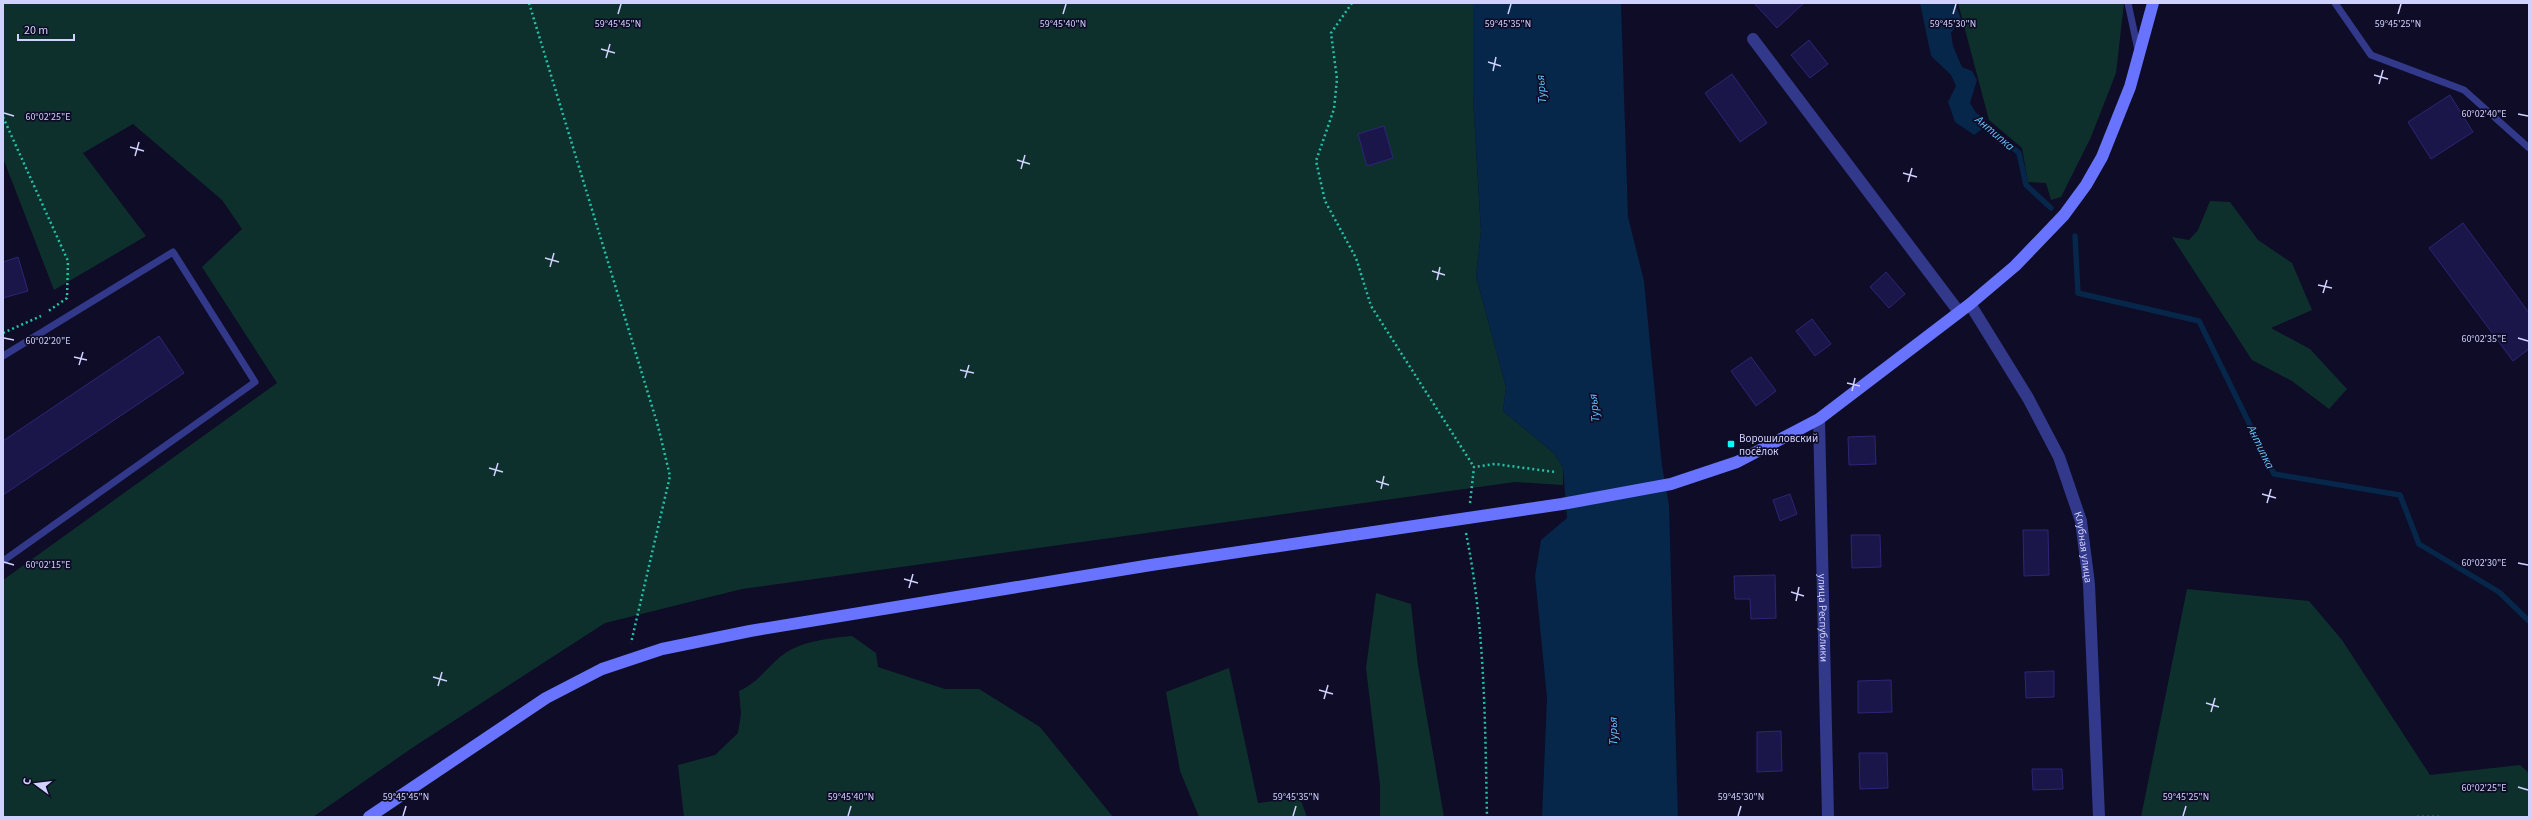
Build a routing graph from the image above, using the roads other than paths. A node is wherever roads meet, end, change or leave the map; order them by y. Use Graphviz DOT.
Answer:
graph roads {
  1 [pos="2128,3"];
  2 [pos="2153,3"];
  3 [pos="2336,3"];
  4 [pos="1753,39"];
  5 [pos="2139,54"];
  6 [pos="2529,148"];
  7 [pos="1970,304"];
  8 [pos="1959,312"];
  9 [pos="3,356"];
  10 [pos="1819,419"];
  11 [pos="3,561"];
  12 [pos="369,817"];
  13 [pos="1828,817"];
  14 [pos="2099,817"];
  1 -- 5 [label="lane"];
  2 -- 5 [label="main road"];
  3 -- 6 [label="lane"];
  4 -- 8 [label="street"];
  5 -- 7 [label="main road"];
  7 -- 8 [label="main road"];
  7 -- 14 [label="street, Клубная улица"];
  8 -- 10 [label="main road"];
  9 -- 11 [label="lane"];
  10 -- 12 [label="main road"];
  10 -- 13 [label="street, улица Республики"];
}
